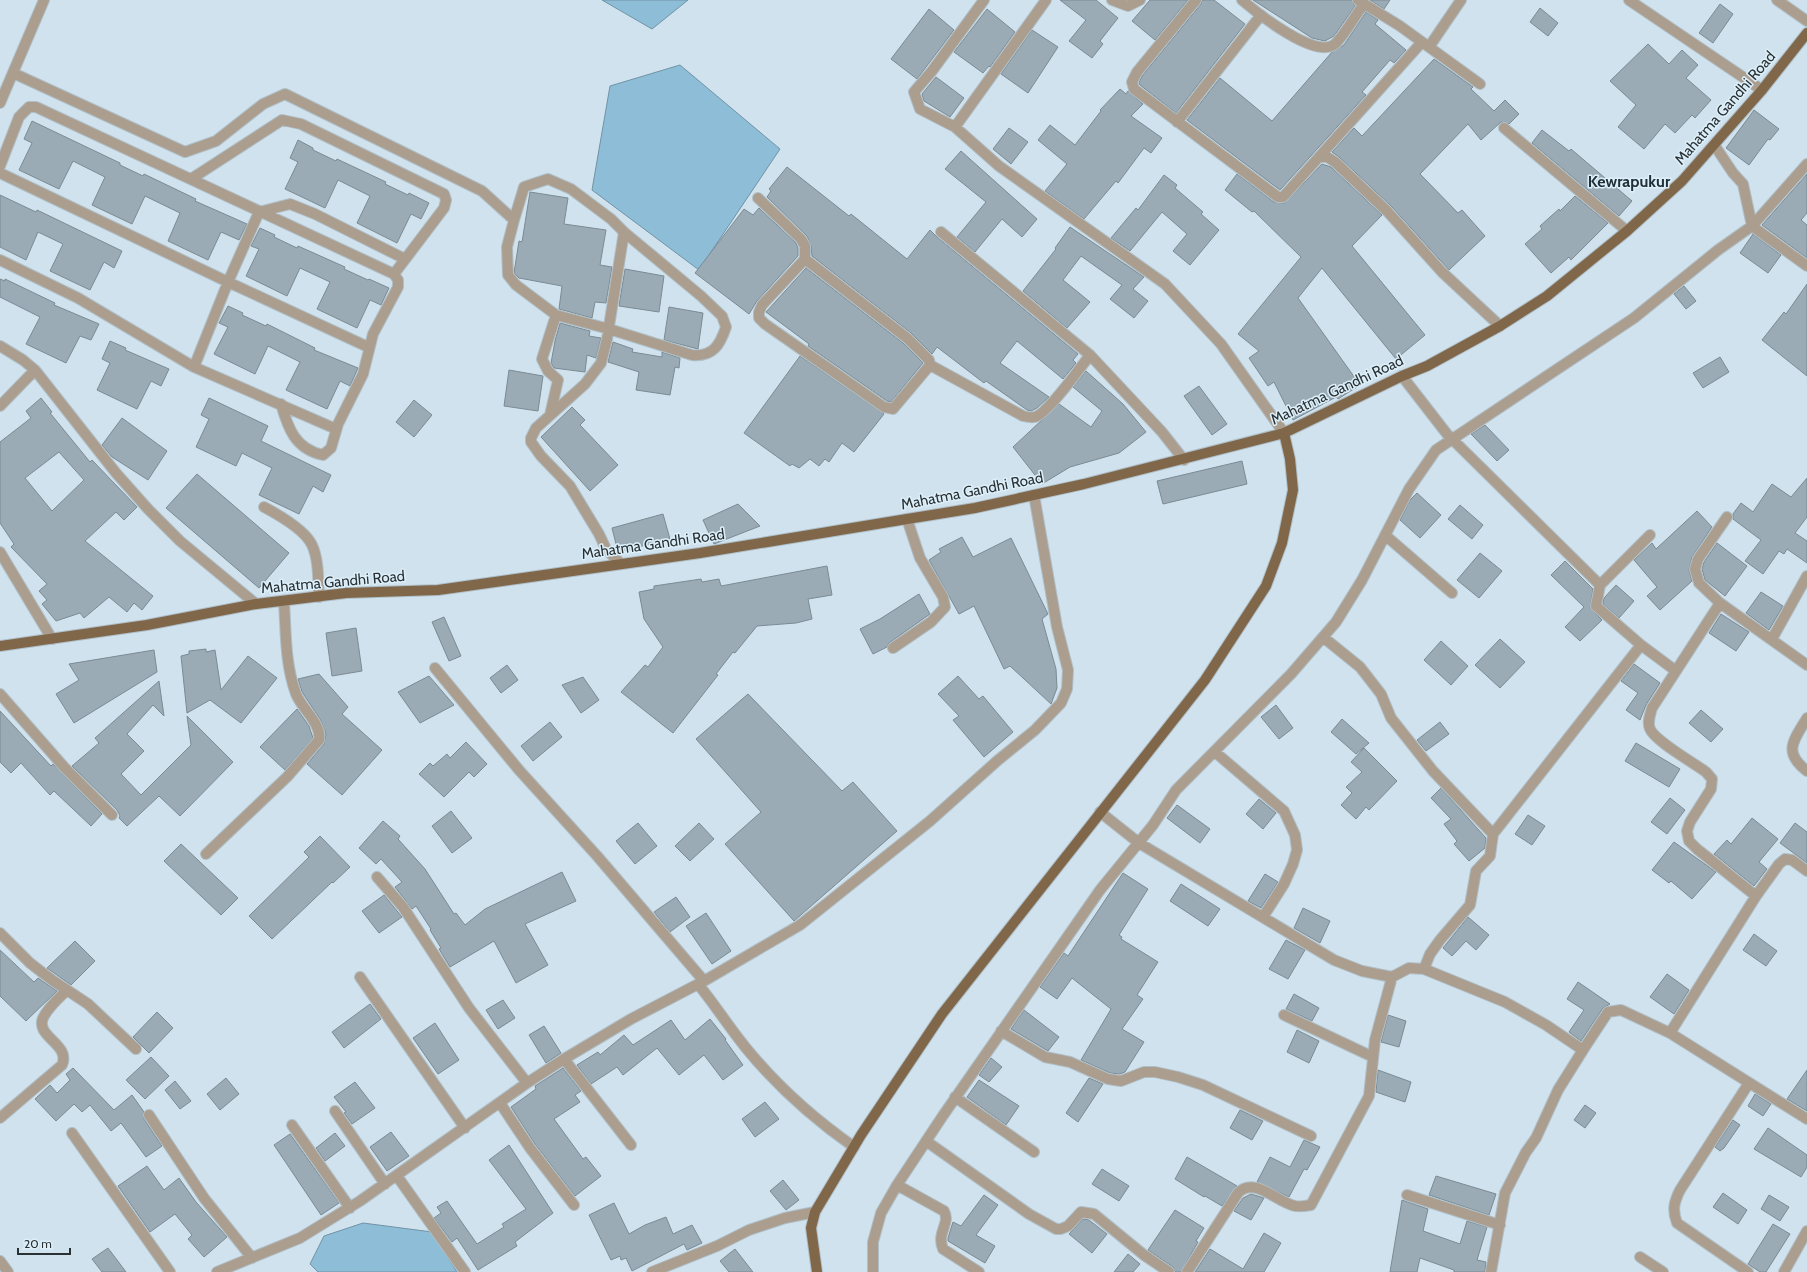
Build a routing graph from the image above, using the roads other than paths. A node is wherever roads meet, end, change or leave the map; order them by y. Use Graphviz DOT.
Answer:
graph roads {
  1 [pos="44,0"];
  2 [pos="984,0"];
  3 [pos="1046,0"];
  4 [pos="1112,0"];
  5 [pos="1140,0"];
  6 [pos="1196,0"];
  7 [pos="1242,0"];
  8 [pos="1461,0"];
  9 [pos="1629,0"];
  10 [pos="1776,0"];
  11 [pos="1361,2"];
  12 [pos="1261,15"];
  13 [pos="1807,21"];
  14 [pos="1807,33"];
  15 [pos="1425,44"];
  16 [pos="13,73"];
  17 [pos="1480,84"];
  18 [pos="1762,90"];
  19 [pos="0,103"];
  20 [pos="1178,122"];
  21 [pos="955,127"];
  22 [pos="1504,128"];
  23 [pos="1715,146"];
  24 [pos="1320,157"];
  25 [pos="1807,164"];
  26 [pos="0,166"];
  27 [pos="0,173"];
  28 [pos="191,179"];
  29 [pos="758,198"];
  30 [pos="259,212"];
  31 [pos="514,220"];
  32 [pos="1751,224"];
  33 [pos="1627,231"];
  34 [pos="624,232"];
  35 [pos="941,232"];
  36 [pos="405,259"];
  37 [pos="805,259"];
  38 [pos="0,260"];
  39 [pos="1807,266"];
  40 [pos="394,274"];
  41 [pos="228,282"];
  42 [pos="556,315"];
  43 [pos="1500,326"];
  44 [pos="609,329"];
  45 [pos="0,346"];
  46 [pos="368,347"];
  47 [pos="1090,355"];
  48 [pos="930,365"];
  49 [pos="194,367"];
  50 [pos="35,370"];
  51 [pos="1402,376"];
  52 [pos="281,404"];
  53 [pos="0,406"];
  54 [pos="550,415"];
  55 [pos="336,429"];
  56 [pos="1284,433"];
  57 [pos="1449,436"];
  58 [pos="1184,460"];
  59 [pos="1034,495"];
  60 [pos="264,507"];
  61 [pos="1727,517"];
  62 [pos="908,519"];
  63 [pos="1385,535"];
  64 [pos="1650,535"];
  65 [pos="0,552"];
  66 [pos="621,564"];
  67 [pos="1807,576"];
  68 [pos="1600,585"];
  69 [pos="1452,593"];
  70 [pos="319,597"];
  71 [pos="284,602"];
  72 [pos="256,604"];
  73 [pos="1720,604"];
  74 [pos="1323,637"];
  75 [pos="52,639"];
  76 [pos="1772,639"];
  77 [pos="1641,645"];
  78 [pos="0,646"];
  79 [pos="893,648"];
  80 [pos="1807,665"];
  81 [pos="435,668"];
  82 [pos="1676,671"];
  83 [pos="0,694"];
  84 [pos="1807,718"];
  85 [pos="1215,752"];
  86 [pos="1807,771"];
  87 [pos="1100,812"];
  88 [pos="112,815"];
  89 [pos="1493,834"];
  90 [pos="1136,840"];
  91 [pos="206,854"];
  92 [pos="1807,871"];
  93 [pos="377,877"];
  94 [pos="1756,896"];
  95 [pos="1263,917"];
  96 [pos="0,933"];
  97 [pos="1424,969"];
  98 [pos="360,977"];
  99 [pos="1392,978"];
  100 [pos="701,982"];
  101 [pos="67,990"];
  102 [pos="1284,1015"];
  103 [pos="1002,1031"];
  104 [pos="1670,1033"];
  105 [pos="136,1049"];
  106 [pos="1583,1050"];
  107 [pos="1373,1057"];
  108 [pos="564,1059"];
  109 [pos="527,1083"];
  110 [pos="1749,1083"];
  111 [pos="956,1097"];
  112 [pos="500,1103"];
  113 [pos="335,1111"];
  114 [pos="149,1115"];
  115 [pos="0,1118"];
  116 [pos="1807,1119"];
  117 [pos="292,1125"];
  118 [pos="465,1128"];
  119 [pos="72,1133"];
  120 [pos="1311,1136"];
  121 [pos="926,1141"];
  122 [pos="631,1145"];
  123 [pos="854,1147"];
  124 [pos="1034,1152"];
  125 [pos="397,1176"];
  126 [pos="385,1184"];
  127 [pos="897,1185"];
  128 [pos="1407,1195"];
  129 [pos="574,1205"];
  130 [pos="350,1208"];
  131 [pos="815,1212"];
  132 [pos="1500,1225"];
  133 [pos="1807,1231"];
  134 [pos="1640,1257"];
  135 [pos="252,1258"];
  136 [pos="0,1261"];
  137 [pos="1163,1271"];
  138 [pos="8,1272"];
  139 [pos="170,1272"];
  140 [pos="217,1272"];
  141 [pos="466,1272"];
  142 [pos="652,1272"];
  143 [pos="817,1272"];
  144 [pos="873,1272"];
  145 [pos="979,1272"];
  146 [pos="1187,1272"];
  147 [pos="1491,1272"];
  148 [pos="1664,1272"];
  149 [pos="1748,1272"];
  150 [pos="1784,1272"];
  1 -- 16 [label="street"];
  2 -- 21 [label="street"];
  3 -- 21 [label="street"];
  4 -- 5 [label="street"];
  6 -- 20 [label="street"];
  7 -- 12 [label="street"];
  8 -- 15 [label="street"];
  9 -- 18 [label="street"];
  10 -- 13 [label="street"];
  11 -- 12 [label="street"];
  11 -- 15 [label="street"];
  12 -- 20 [label="street"];
  14 -- 18 [label="main road, Mahatma Gandhi Road"];
  15 -- 17 [label="street"];
  15 -- 24 [label="street"];
  16 -- 19 [label="street"];
  16 -- 31 [label="street"];
  18 -- 23 [label="main road, Mahatma Gandhi Road"];
  20 -- 24 [label="street"];
  21 -- 56 [label="street"];
  22 -- 33 [label="street"];
  23 -- 32 [label="street"];
  23 -- 33 [label="main road, Mahatma Gandhi Road"];
  24 -- 43 [label="street"];
  25 -- 32 [label="street"];
  26 -- 28 [label="street"];
  27 -- 41 [label="street"];
  28 -- 30 [label="street"];
  28 -- 36 [label="street"];
  29 -- 37 [label="street"];
  30 -- 36 [label="street"];
  30 -- 40 [label="street"];
  30 -- 41 [label="street"];
  31 -- 34 [label="street"];
  31 -- 42 [label="street"];
  32 -- 39 [label="street"];
  32 -- 57 [label="street"];
  33 -- 43 [label="main road, Mahatma Gandhi Road"];
  34 -- 44 [label="street"];
  34 -- 44 [label="street"];
  35 -- 47 [label="street"];
  36 -- 40 [label="street"];
  37 -- 48 [label="street"];
  37 -- 48 [label="street"];
  38 -- 49 [label="street"];
  40 -- 46 [label="street"];
  41 -- 46 [label="street"];
  41 -- 49 [label="street"];
  42 -- 44 [label="street"];
  42 -- 54 [label="street"];
  43 -- 51 [label="main road, Mahatma Gandhi Road"];
  44 -- 54 [label="street"];
  45 -- 50 [label="street"];
  46 -- 55 [label="street"];
  47 -- 48 [label="street"];
  47 -- 58 [label="street"];
  49 -- 52 [label="street"];
  50 -- 53 [label="street"];
  50 -- 72 [label="street"];
  51 -- 56 [label="main road, Mahatma Gandhi Road"];
  51 -- 57 [label="street"];
  52 -- 55 [label="street"];
  52 -- 55 [label="street"];
  54 -- 66 [label="street"];
  56 -- 58 [label="main road, Mahatma Gandhi Road"];
  56 -- 87 [label="main road"];
  57 -- 63 [label="street"];
  57 -- 68 [label="street"];
  58 -- 59 [label="main road, Mahatma Gandhi Road"];
  59 -- 62 [label="main road, Mahatma Gandhi Road"];
  59 -- 100 [label="street"];
  60 -- 70 [label="street"];
  61 -- 73 [label="street"];
  62 -- 66 [label="main road, Mahatma Gandhi Road"];
  62 -- 79 [label="street"];
  63 -- 69 [label="street"];
  63 -- 74 [label="street"];
  64 -- 68 [label="street"];
  65 -- 75 [label="street"];
  66 -- 70 [label="main road, Mahatma Gandhi Road"];
  67 -- 76 [label="street"];
  68 -- 77 [label="street"];
  70 -- 71 [label="main road, Mahatma Gandhi Road"];
  71 -- 72 [label="main road, Mahatma Gandhi Road"];
  71 -- 91 [label="street"];
  72 -- 75 [label="main road, Mahatma Gandhi Road"];
  73 -- 76 [label="street"];
  73 -- 82 [label="street"];
  74 -- 85 [label="street"];
  74 -- 89 [label="street"];
  75 -- 78 [label="main road, Mahatma Gandhi Road"];
  76 -- 80 [label="street"];
  77 -- 82 [label="street"];
  77 -- 89 [label="street"];
  81 -- 100 [label="street"];
  82 -- 94 [label="street"];
  83 -- 88 [label="street"];
  84 -- 86 [label="street"];
  85 -- 90 [label="street"];
  85 -- 95 [label="street"];
  87 -- 90 [label="street"];
  87 -- 123 [label="main road"];
  89 -- 97 [label="street"];
  90 -- 95 [label="street"];
  90 -- 103 [label="street"];
  92 -- 94 [label="street"];
  93 -- 109 [label="street"];
  94 -- 104 [label="street"];
  95 -- 99 [label="street"];
  96 -- 101 [label="street"];
  97 -- 99 [label="street"];
  97 -- 106 [label="street"];
  98 -- 118 [label="street"];
  99 -- 107 [label="street"];
  100 -- 108 [label="street"];
  100 -- 123 [label="street"];
  101 -- 105 [label="street"];
  101 -- 115 [label="street"];
  102 -- 107 [label="street"];
  103 -- 111 [label="street"];
  103 -- 120 [label="street"];
  104 -- 106 [label="street"];
  104 -- 110 [label="street"];
  106 -- 132 [label="street"];
  107 -- 146 [label="street"];
  108 -- 109 [label="street"];
  108 -- 122 [label="street"];
  109 -- 112 [label="street"];
  110 -- 116 [label="street"];
  110 -- 149 [label="street"];
  111 -- 121 [label="street"];
  111 -- 124 [label="street"];
  112 -- 118 [label="street"];
  112 -- 129 [label="street"];
  113 -- 126 [label="street"];
  114 -- 135 [label="street"];
  117 -- 130 [label="street"];
  118 -- 125 [label="street"];
  119 -- 139 [label="street"];
  121 -- 127 [label="street"];
  121 -- 137 [label="street"];
  123 -- 131 [label="main road"];
  125 -- 126 [label="street"];
  125 -- 141 [label="street"];
  126 -- 130 [label="street"];
  127 -- 144 [label="street"];
  127 -- 145 [label="street"];
  128 -- 132 [label="street"];
  130 -- 135 [label="street"];
  131 -- 142 [label="street"];
  131 -- 143 [label="main road"];
  132 -- 147 [label="street"];
  133 -- 150 [label="street"];
  134 -- 148 [label="street"];
  135 -- 140 [label="street"];
  136 -- 138 [label="street"];
}
